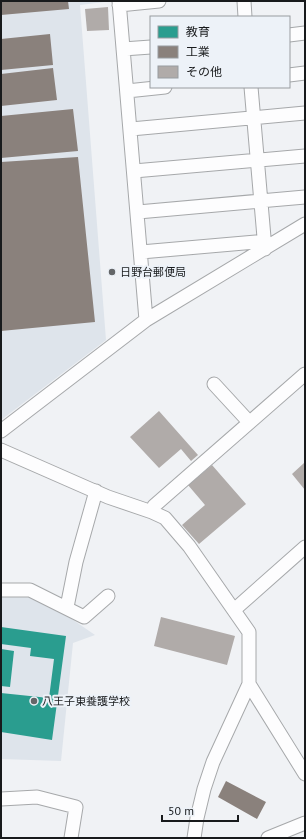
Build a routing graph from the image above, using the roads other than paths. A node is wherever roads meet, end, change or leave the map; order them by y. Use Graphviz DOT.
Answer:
graph roads {
  1 [pos="159,1"];
  2 [pos="244,1"];
  3 [pos="119,3"];
  4 [pos="245,16"];
  5 [pos="305,33"];
  6 [pos="290,35"];
  7 [pos="150,47"];
  8 [pos="123,49"];
  9 [pos="305,73"];
  10 [pos="290,75"];
  11 [pos="156,88"];
  12 [pos="251,88"];
  13 [pos="127,91"];
  14 [pos="305,113"];
  15 [pos="254,118"];
  16 [pos="131,129"];
  17 [pos="305,156"];
  18 [pos="258,160"];
  19 [pos="134,171"];
  20 [pos="305,197"];
  21 [pos="261,202"];
  22 [pos="138,212"];
  23 [pos="305,224"];
  24 [pos="265,249"];
  25 [pos="141,252"];
  26 [pos="146,320"];
  27 [pos="305,374"];
  28 [pos="214,384"];
  29 [pos="249,422"];
  30 [pos="1,432"];
  31 [pos="1,450"];
  32 [pos="96,491"];
  33 [pos="152,512"];
  34 [pos="305,547"];
  35 [pos="1,590"];
  36 [pos="108,596"];
  37 [pos="67,607"];
  38 [pos="234,610"];
  39 [pos="249,684"];
  40 [pos="305,774"];
  41 [pos="1,798"];
  42 [pos="305,823"];
  43 [pos="71,838"];
  44 [pos="194,838"];
  45 [pos="268,838"];
  1 -- 3 [label="street"];
  2 -- 4 [label="street"];
  3 -- 8 [label="street"];
  5 -- 6 [label="street"];
  7 -- 8 [label="street"];
  8 -- 13 [label="street"];
  9 -- 10 [label="street"];
  11 -- 13 [label="street"];
  12 -- 15 [label="street"];
  13 -- 16 [label="street"];
  14 -- 15 [label="street"];
  15 -- 16 [label="street"];
  15 -- 18 [label="street"];
  16 -- 19 [label="street"];
  17 -- 18 [label="street"];
  18 -- 19 [label="street"];
  18 -- 21 [label="street"];
  19 -- 22 [label="street"];
  20 -- 21 [label="street"];
  21 -- 22 [label="street"];
  21 -- 24 [label="street"];
  22 -- 25 [label="street"];
  23 -- 24 [label="street"];
  24 -- 25 [label="street"];
  24 -- 26 [label="street"];
  25 -- 26 [label="street"];
  26 -- 30 [label="street"];
  27 -- 29 [label="street"];
  28 -- 29 [label="street"];
  29 -- 33 [label="street"];
  31 -- 32 [label="street"];
  32 -- 33 [label="street"];
  32 -- 37 [label="street"];
  33 -- 38 [label="street"];
  34 -- 38 [label="street"];
  35 -- 37 [label="street"];
  36 -- 37 [label="street"];
  38 -- 39 [label="street"];
  39 -- 40 [label="street"];
  39 -- 44 [label="street"];
  41 -- 43 [label="street"];
  42 -- 45 [label="street"];
}
